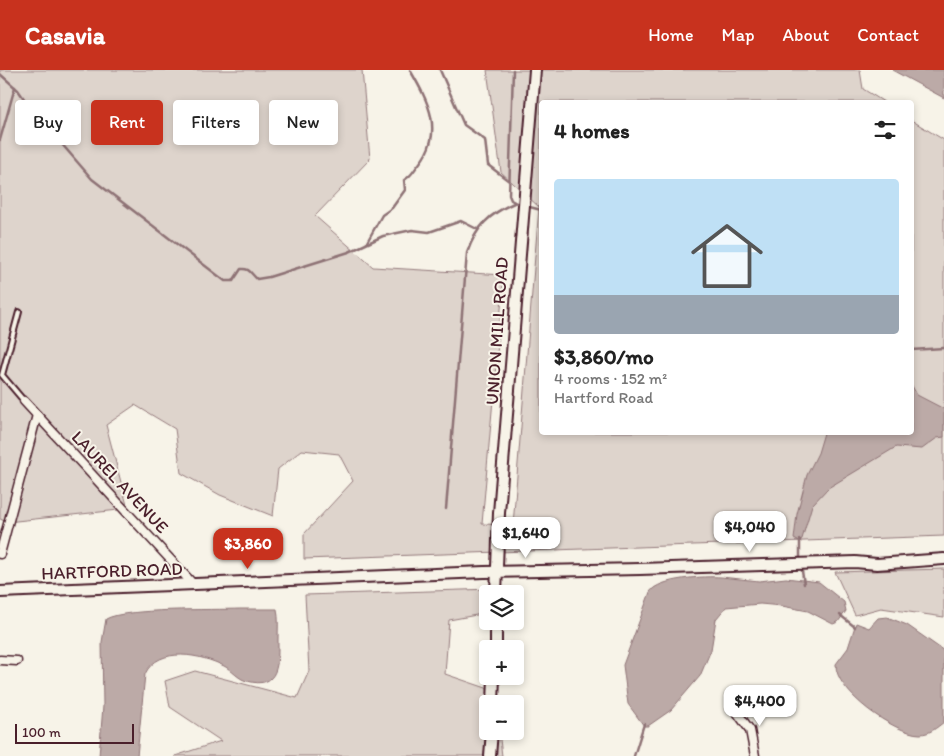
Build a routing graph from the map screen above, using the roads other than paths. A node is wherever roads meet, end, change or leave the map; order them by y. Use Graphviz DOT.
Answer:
graph roads {
  1 [pos="535,70"];
  2 [pos="20,312"];
  3 [pos="24,401"];
  4 [pos="37,415"];
  5 [pos="0,554"];
  6 [pos="944,559"];
  7 [pos="496,571"];
  8 [pos="193,584"];
  9 [pos="496,585"];
  10 [pos="0,592"];
  11 [pos="0,660"];
  12 [pos="17,661"];
  13 [pos="736,711"];
  14 [pos="491,740"];
  15 [pos="490,756"];
  16 [pos="756,756"];
  1 -- 7 [label="street, UNION MILL ROAD"];
  2 -- 3 [label="lane"];
  3 -- 4 [label="street, LAUREL AVENUE"];
  4 -- 5 [label="street"];
  4 -- 8 [label="street, LAUREL AVENUE"];
  6 -- 7 [label="street, HARTFORD ROAD"];
  7 -- 8 [label="street, HARTFORD ROAD"];
  7 -- 9 [label="street, UNION MILL ROAD"];
  8 -- 10 [label="street, HARTFORD ROAD"];
  11 -- 12 [label="street"];
  13 -- 16 [label="street"];
  14 -- 15 [label="street"];
}
